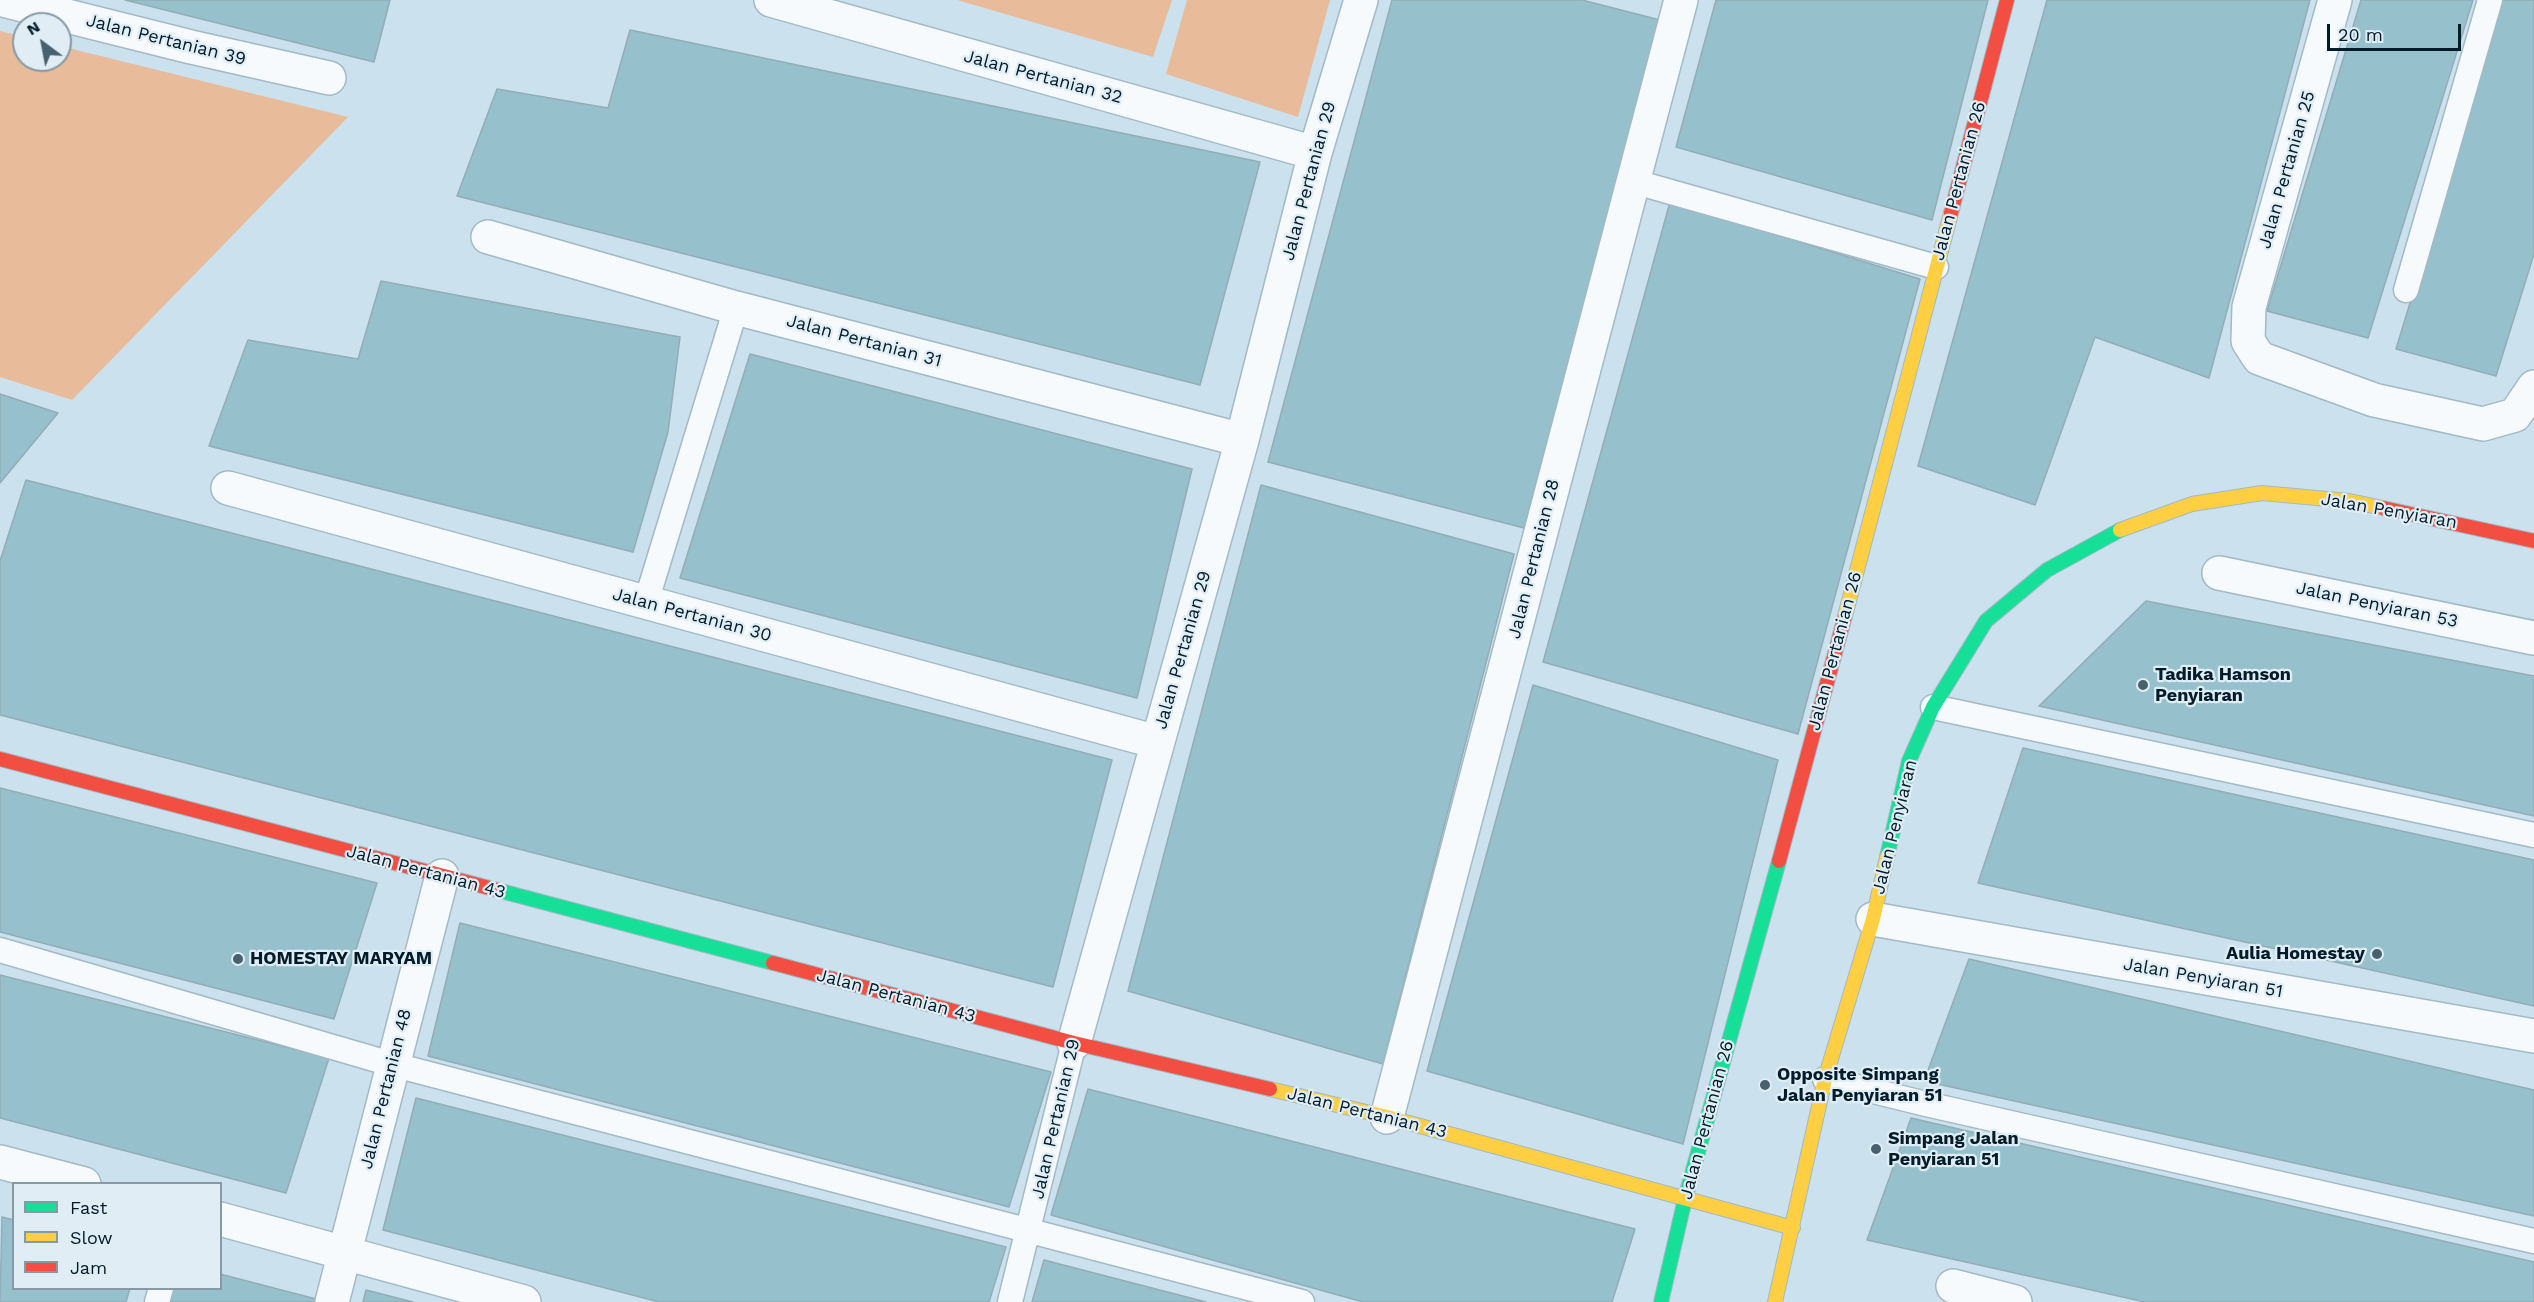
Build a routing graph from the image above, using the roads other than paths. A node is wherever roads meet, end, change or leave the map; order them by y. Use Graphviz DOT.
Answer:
graph roads {
  1 [pos="3,0"];
  2 [pos="771,0"];
  3 [pos="1361,0"];
  4 [pos="1681,0"];
  5 [pos="2007,0"];
  6 [pos="2335,0"];
  7 [pos="2490,0"];
  8 [pos="328,78"];
  9 [pos="1315,153"];
  10 [pos="1632,181"];
  11 [pos="488,237"];
  12 [pos="1936,267"];
  13 [pos="2406,290"];
  14 [pos="736,308"];
  15 [pos="2534,387"];
  16 [pos="1242,440"];
  17 [pos="228,488"];
  18 [pos="2534,541"];
  19 [pos="2219,573"];
  20 [pos="646,602"];
  21 [pos="2534,638"];
  22 [pos="1933,707"];
  23 [pos="1157,742"];
  24 [pos="0,759"];
  25 [pos="2534,835"];
  26 [pos="442,876"];
  27 [pos="1873,919"];
  28 [pos="0,950"];
  29 [pos="2534,1036"];
  30 [pos="1074,1043"];
  31 [pos="391,1064"];
  32 [pos="1825,1079"];
  33 [pos="1387,1117"];
  34 [pos="0,1162"];
  35 [pos="76,1182"];
  36 [pos="1685,1199"];
  37 [pos="222,1220"];
  38 [pos="1793,1228"];
  39 [pos="1029,1232"];
  40 [pos="2534,1240"];
  41 [pos="344,1254"];
  42 [pos="1953,1286"];
  43 [pos="332,1302"];
  44 [pos="525,1302"];
  45 [pos="1010,1302"];
  46 [pos="1302,1302"];
  47 [pos="1661,1302"];
  48 [pos="1774,1302"];
  49 [pos="2015,1302"];
  1 -- 8 [label="street, Jalan Pertanian 39"];
  2 -- 9 [label="street, Jalan Pertanian 32"];
  3 -- 9 [label="street, Jalan Pertanian 29"];
  4 -- 10 [label="street, Jalan Pertanian 28"];
  5 -- 12 [label="street, Jalan Pertanian 26"];
  6 -- 15 [label="street, Jalan Pertanian 25"];
  7 -- 13 [label="lane"];
  9 -- 16 [label="street, Jalan Pertanian 29"];
  10 -- 12 [label="lane"];
  10 -- 33 [label="street, Jalan Pertanian 28"];
  11 -- 14 [label="street, Jalan Pertanian 31"];
  12 -- 36 [label="street, Jalan Pertanian 26"];
  14 -- 16 [label="street, Jalan Pertanian 31"];
  14 -- 20 [label="lane"];
  16 -- 23 [label="street, Jalan Pertanian 29"];
  17 -- 20 [label="street, Jalan Pertanian 30"];
  18 -- 22 [label="street, Jalan Penyiaran"];
  19 -- 21 [label="street, Jalan Penyiaran 53"];
  20 -- 23 [label="street, Jalan Pertanian 30"];
  22 -- 25 [label="lane"];
  22 -- 27 [label="street, Jalan Penyiaran"];
  23 -- 30 [label="street, Jalan Pertanian 29"];
  24 -- 26 [label="street, Jalan Pertanian 43"];
  26 -- 30 [label="street, Jalan Pertanian 43"];
  26 -- 31 [label="street, Jalan Pertanian 48"];
  27 -- 29 [label="street, Jalan Penyiaran 51"];
  27 -- 32 [label="street, Jalan Penyiaran"];
  28 -- 31 [label="lane"];
  30 -- 33 [label="street, Jalan Pertanian 43"];
  30 -- 39 [label="lane, Jalan Pertanian 29"];
  31 -- 39 [label="lane"];
  31 -- 41 [label="street, Jalan Pertanian 48"];
  32 -- 38 [label="street, Jalan Penyiaran"];
  32 -- 40 [label="lane"];
  33 -- 36 [label="street, Jalan Pertanian 43"];
  34 -- 35 [label="street"];
  36 -- 38 [label="street, Jalan Pertanian 43"];
  36 -- 47 [label="street, Jalan Pertanian 26"];
  37 -- 41 [label="street"];
  38 -- 48 [label="street, Jalan Penyiaran"];
  39 -- 45 [label="lane, Jalan Pertanian 29"];
  39 -- 46 [label="lane"];
  41 -- 43 [label="street, Jalan Pertanian 48"];
  41 -- 44 [label="street"];
  42 -- 49 [label="street"];
}
